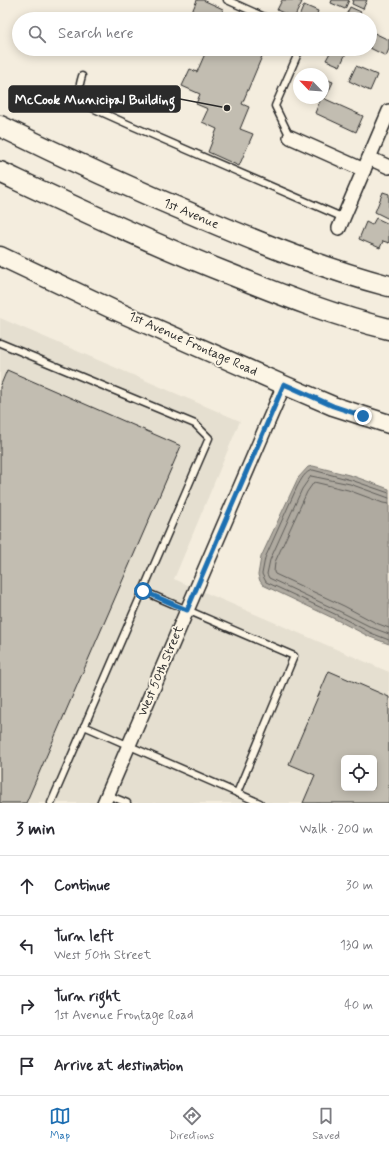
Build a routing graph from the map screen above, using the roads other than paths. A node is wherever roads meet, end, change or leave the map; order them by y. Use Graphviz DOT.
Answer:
graph roads {
  1 [pos="227,0"];
  2 [pos="241,3"];
  3 [pos="257,12"];
  4 [pos="297,56"];
  5 [pos="82,76"];
  6 [pos="389,111"];
  7 [pos="0,126"];
  8 [pos="290,137"];
  9 [pos="366,164"];
  10 [pos="389,167"];
  11 [pos="0,172"];
  12 [pos="0,187"];
  13 [pos="341,223"];
  14 [pos="0,256"];
  15 [pos="204,264"];
  16 [pos="389,286"];
  17 [pos="389,329"];
  18 [pos="0,343"];
  19 [pos="284,384"];
  20 [pos="389,424"];
  21 [pos="143,591"];
  22 [pos="187,610"];
  23 [pos="84,726"];
  24 [pos="129,745"];
  25 [pos="237,793"];
  26 [pos="106,799"];
  27 [pos="51,803"];
  28 [pos="127,803"];
  29 [pos="260,803"];
  1 -- 2 [label="lane"];
  2 -- 3 [label="lane"];
  4 -- 8 [label="lane"];
  5 -- 13 [label="lane"];
  6 -- 9 [label="street"];
  7 -- 16 [label="main road, 1st Avenue"];
  8 -- 9 [label="street"];
  9 -- 10 [label="street"];
  9 -- 13 [label="street"];
  11 -- 15 [label="main road"];
  12 -- 15 [label="main road"];
  14 -- 19 [label="street, 1st Avenue Frontage Road"];
  15 -- 17 [label="main road"];
  18 -- 21 [label="lane"];
  19 -- 20 [label="street, 1st Avenue Frontage Road"];
  19 -- 22 [label="street, West 50th Street"];
  21 -- 22 [label="lane"];
  21 -- 23 [label="lane"];
  22 -- 24 [label="street, West 50th Street"];
  22 -- 25 [label="lane"];
  23 -- 24 [label="lane"];
  23 -- 27 [label="lane"];
  24 -- 25 [label="lane"];
  24 -- 26 [label="street, West 50th Street"];
  25 -- 29 [label="lane"];
  26 -- 28 [label="lane"];
}
